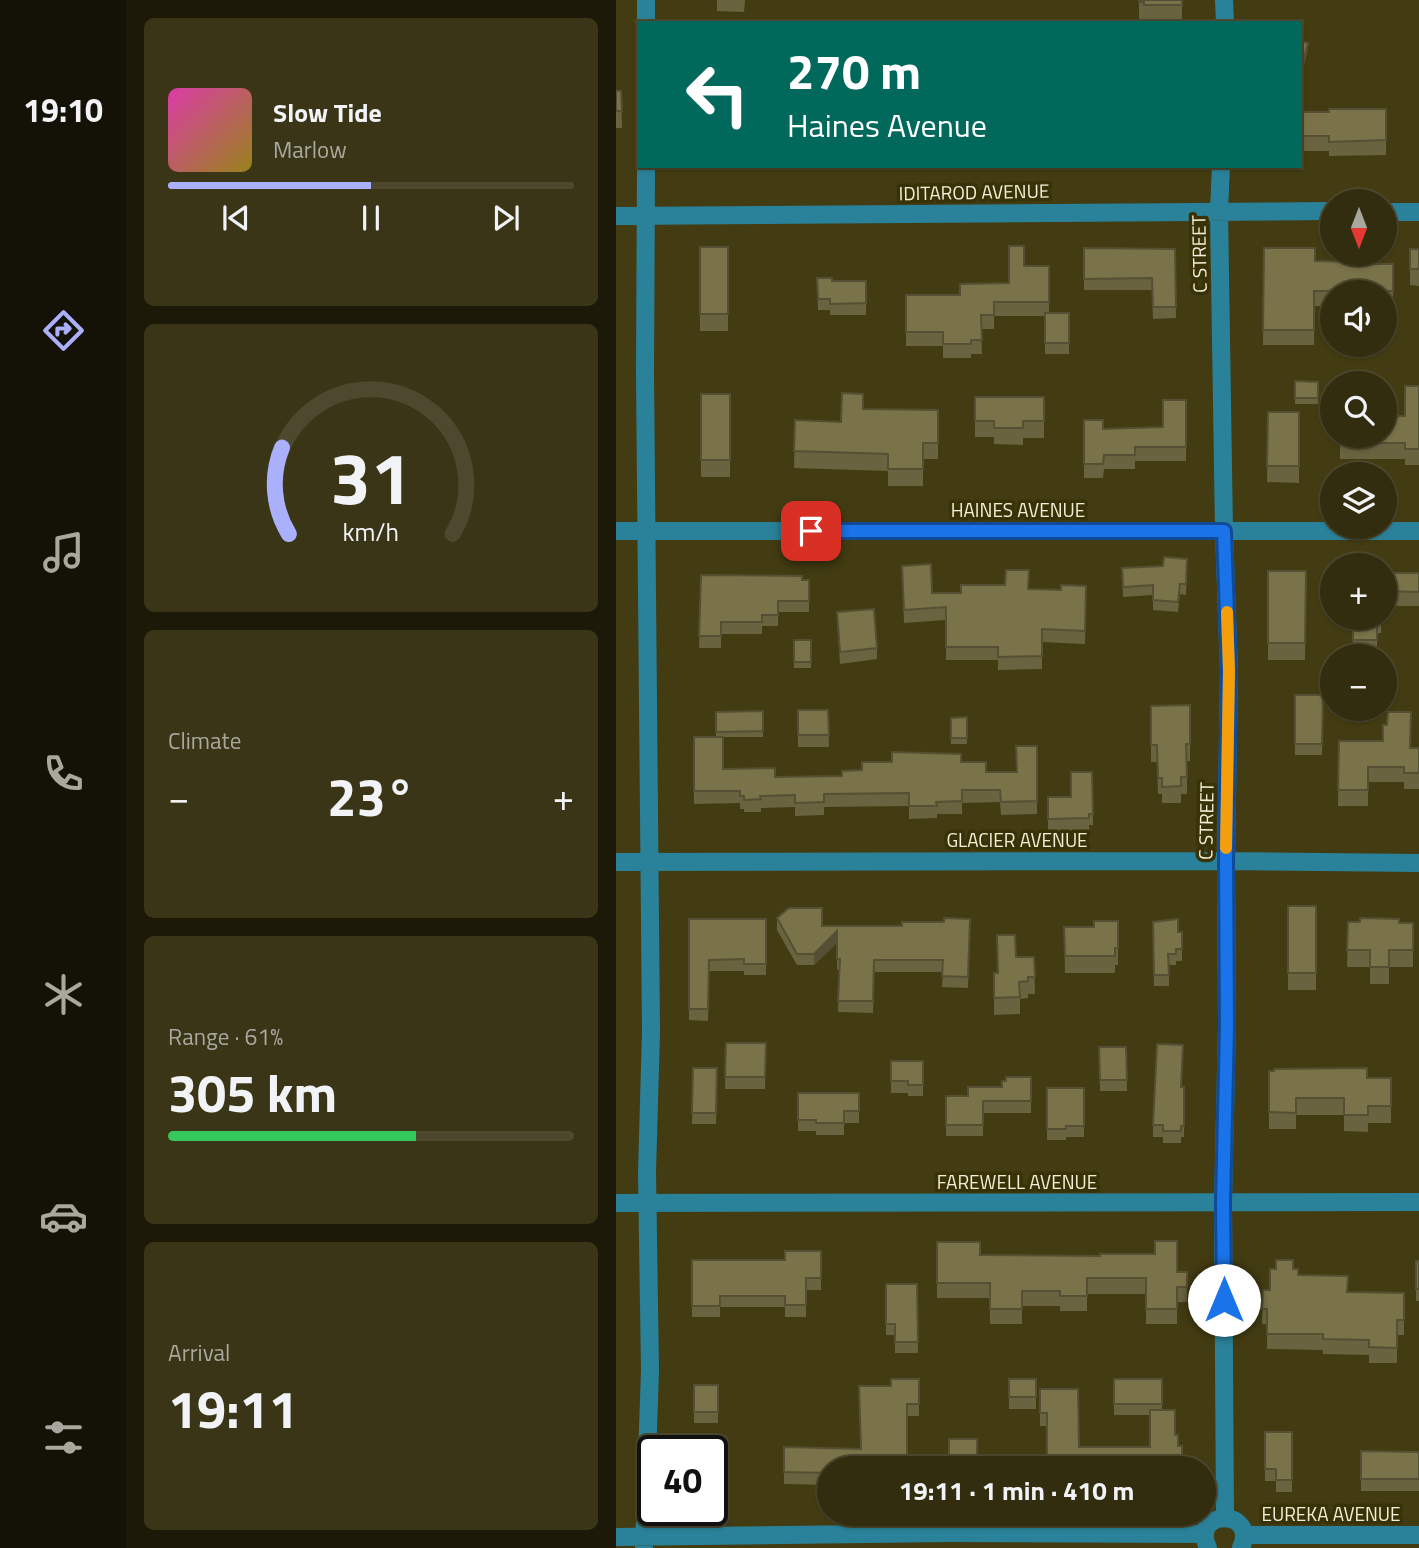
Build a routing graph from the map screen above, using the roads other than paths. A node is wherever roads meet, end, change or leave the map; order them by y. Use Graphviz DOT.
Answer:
graph roads {
  1 [pos="646,0"];
  2 [pos="1224,0"];
  3 [pos="646,21"];
  4 [pos="1225,21"];
  5 [pos="646,168"];
  6 [pos="1221,168"];
  7 [pos="1219,211"];
  8 [pos="1320,211"];
  9 [pos="1397,212"];
  10 [pos="1419,212"];
  11 [pos="616,216"];
  12 [pos="647,216"];
  13 [pos="616,531"];
  14 [pos="646,531"];
  15 [pos="1224,531"];
  16 [pos="1419,531"];
  17 [pos="1226,861"];
  18 [pos="616,862"];
  19 [pos="648,863"];
  20 [pos="1419,863"];
  21 [pos="1223,1202"];
  22 [pos="1419,1202"];
  23 [pos="616,1203"];
  24 [pos="648,1204"];
  25 [pos="1225,1517"];
  26 [pos="1419,1535"];
  27 [pos="616,1537"];
  28 [pos="1206,1541"];
  29 [pos="1242,1541"];
  30 [pos="644,1543"];
  1 -- 3 [label="street"];
  2 -- 4 [label="street"];
  5 -- 12 [label="street"];
  6 -- 7 [label="street, C STREET"];
  7 -- 8 [label="street, IDITAROD AVENUE"];
  7 -- 12 [label="street, IDITAROD AVENUE"];
  7 -- 15 [label="street, C STREET"];
  9 -- 10 [label="street"];
  11 -- 12 [label="street, IDITAROD AVENUE"];
  12 -- 14 [label="street"];
  13 -- 14 [label="street, HAINES AVENUE"];
  14 -- 15 [label="street, HAINES AVENUE"];
  14 -- 19 [label="street"];
  15 -- 16 [label="street, HAINES AVENUE"];
  15 -- 17 [label="street, C STREET"];
  17 -- 19 [label="street, GLACIER AVENUE"];
  17 -- 20 [label="street, GLACIER AVENUE"];
  17 -- 21 [label="street, C STREET"];
  18 -- 19 [label="street, GLACIER AVENUE"];
  19 -- 24 [label="street"];
  21 -- 22 [label="street, FAREWELL AVENUE"];
  21 -- 24 [label="street, FAREWELL AVENUE"];
  21 -- 25 [label="street, C STREET"];
  23 -- 24 [label="street, FAREWELL AVENUE"];
  24 -- 30 [label="street"];
  25 -- 28 [label="street"];
  25 -- 29 [label="street"];
  26 -- 29 [label="street, EUREKA AVENUE"];
  27 -- 30 [label="street"];
  28 -- 30 [label="street"];
}
